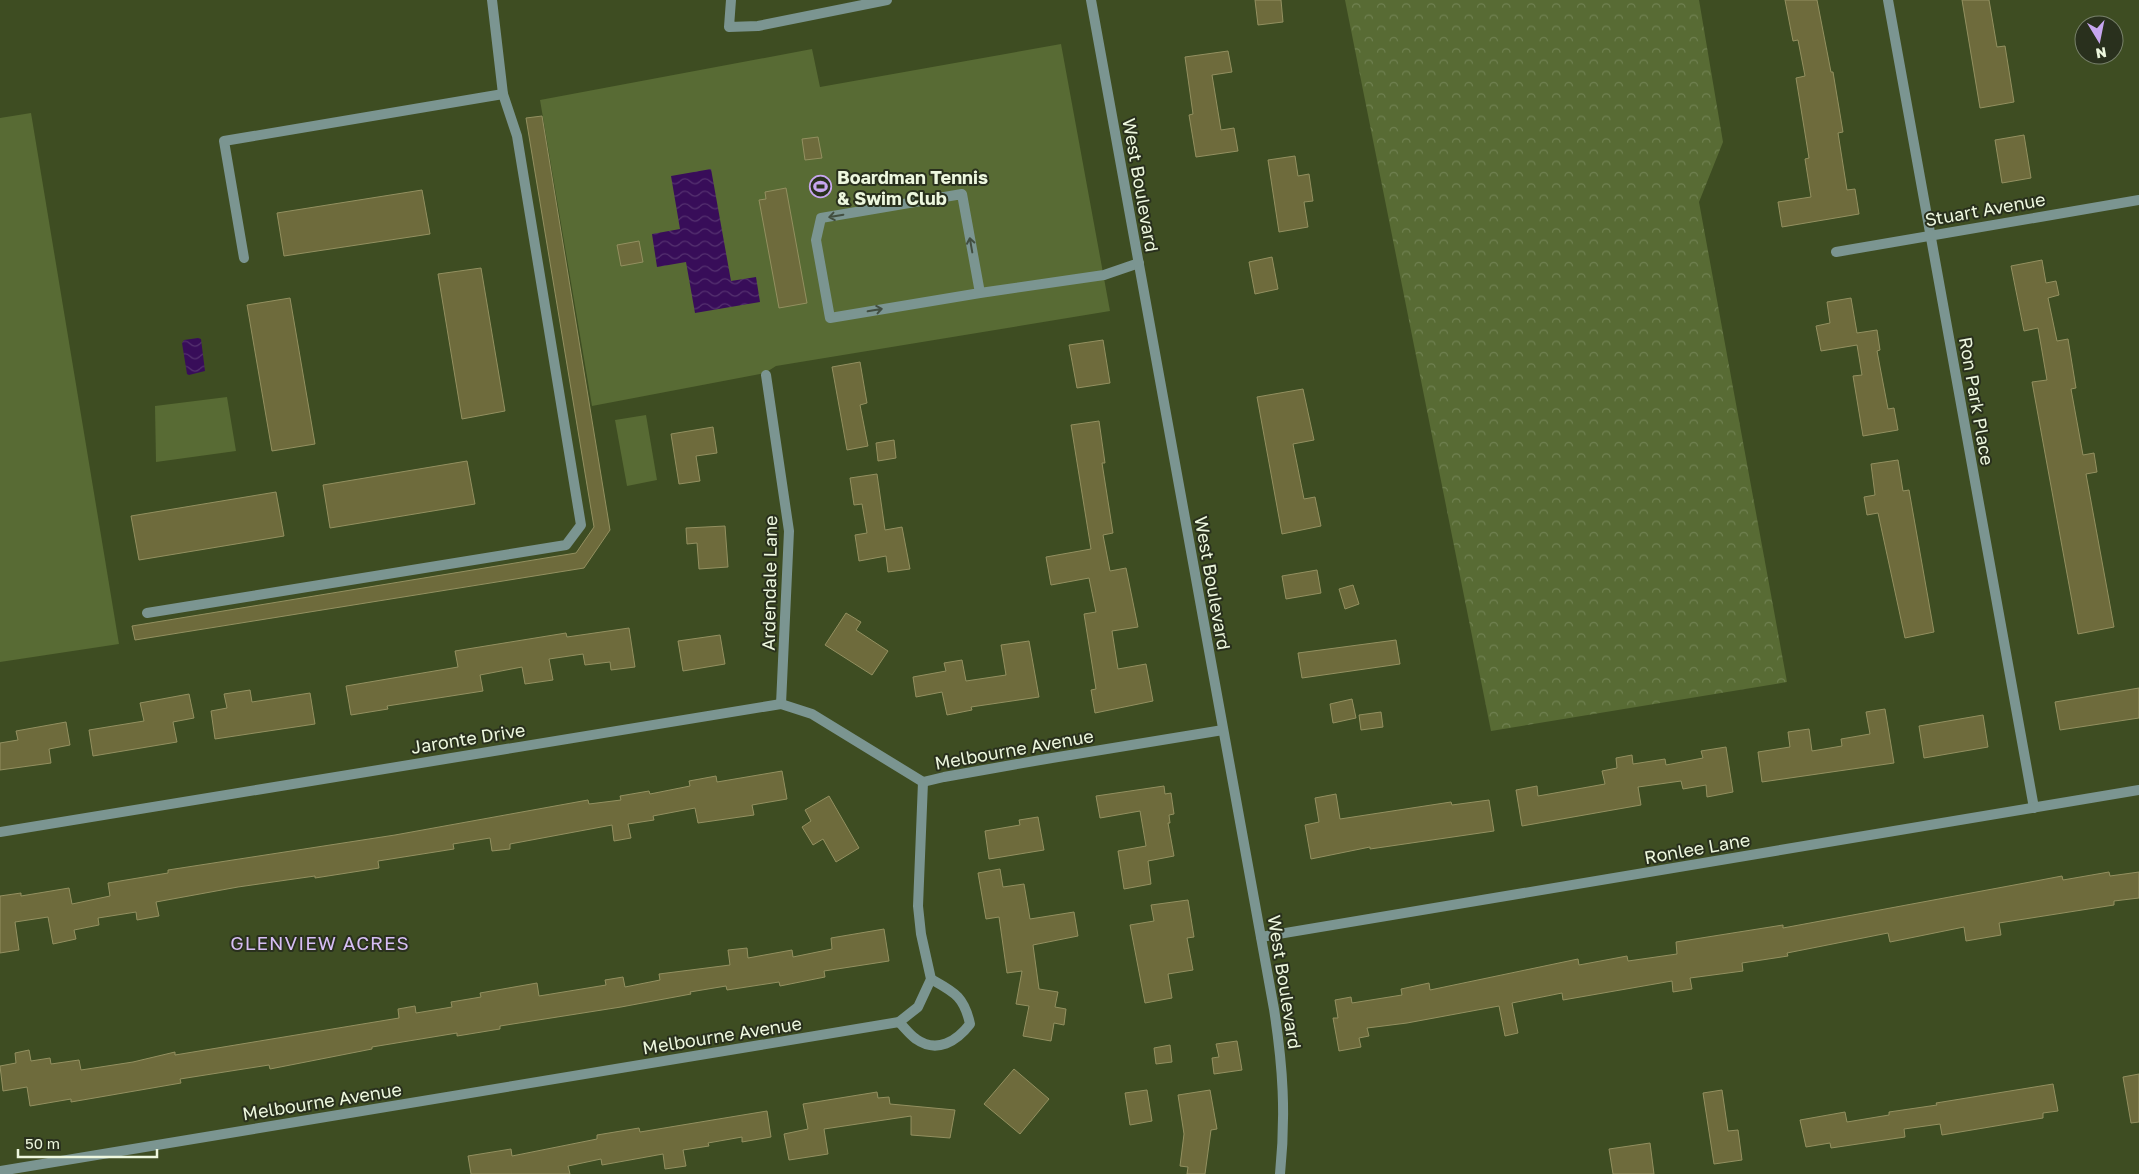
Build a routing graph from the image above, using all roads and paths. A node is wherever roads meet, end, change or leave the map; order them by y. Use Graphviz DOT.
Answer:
graph roads {
  1 [pos="492,0"];
  2 [pos="731,0"];
  3 [pos="887,0"];
  4 [pos="1091,0"];
  5 [pos="1888,0"];
  6 [pos="503,94"];
  7 [pos="2139,200"];
  8 [pos="1931,235"];
  9 [pos="1836,252"];
  10 [pos="244,258"];
  11 [pos="1139,263"];
  12 [pos="980,293"];
  13 [pos="766,375"];
  14 [pos="147,613"];
  15 [pos="780,704"];
  16 [pos="1223,730"];
  17 [pos="923,782"];
  18 [pos="2139,790"];
  19 [pos="2034,808"];
  20 [pos="0,832"];
  21 [pos="1261,937"];
  22 [pos="931,979"];
  23 [pos="899,1022"];
  24 [pos="0,1171"];
  25 [pos="1280,1174"];
  1 -- 6 [label="street"];
  2 -- 3 [label="street"];
  4 -- 11 [label="street, West Boulevard"];
  5 -- 8 [label="street, Ron Park Place"];
  6 -- 10 [label="street"];
  6 -- 14 [label="street"];
  7 -- 8 [label="street, Stuart Avenue"];
  8 -- 9 [label="street, Stuart Avenue"];
  8 -- 19 [label="street, Ron Park Place"];
  11 -- 12 [label="street"];
  11 -- 16 [label="street, West Boulevard"];
  12 -- 12 [label="street, one-way"];
  13 -- 15 [label="street, Ardendale Lane"];
  15 -- 17 [label="street, Jaronte Drive"];
  15 -- 20 [label="street, Jaronte Drive"];
  16 -- 17 [label="street, Melbourne Avenue"];
  16 -- 21 [label="street, West Boulevard"];
  17 -- 22 [label="street, Melbourne Avenue"];
  18 -- 19 [label="street, Ronlee Lane"];
  19 -- 21 [label="street, Ronlee Lane"];
  21 -- 25 [label="street, West Boulevard"];
  22 -- 23 [label="street, Melbourne Avenue"];
  22 -- 23 [label="street"];
  23 -- 24 [label="street, Melbourne Avenue"];
}
